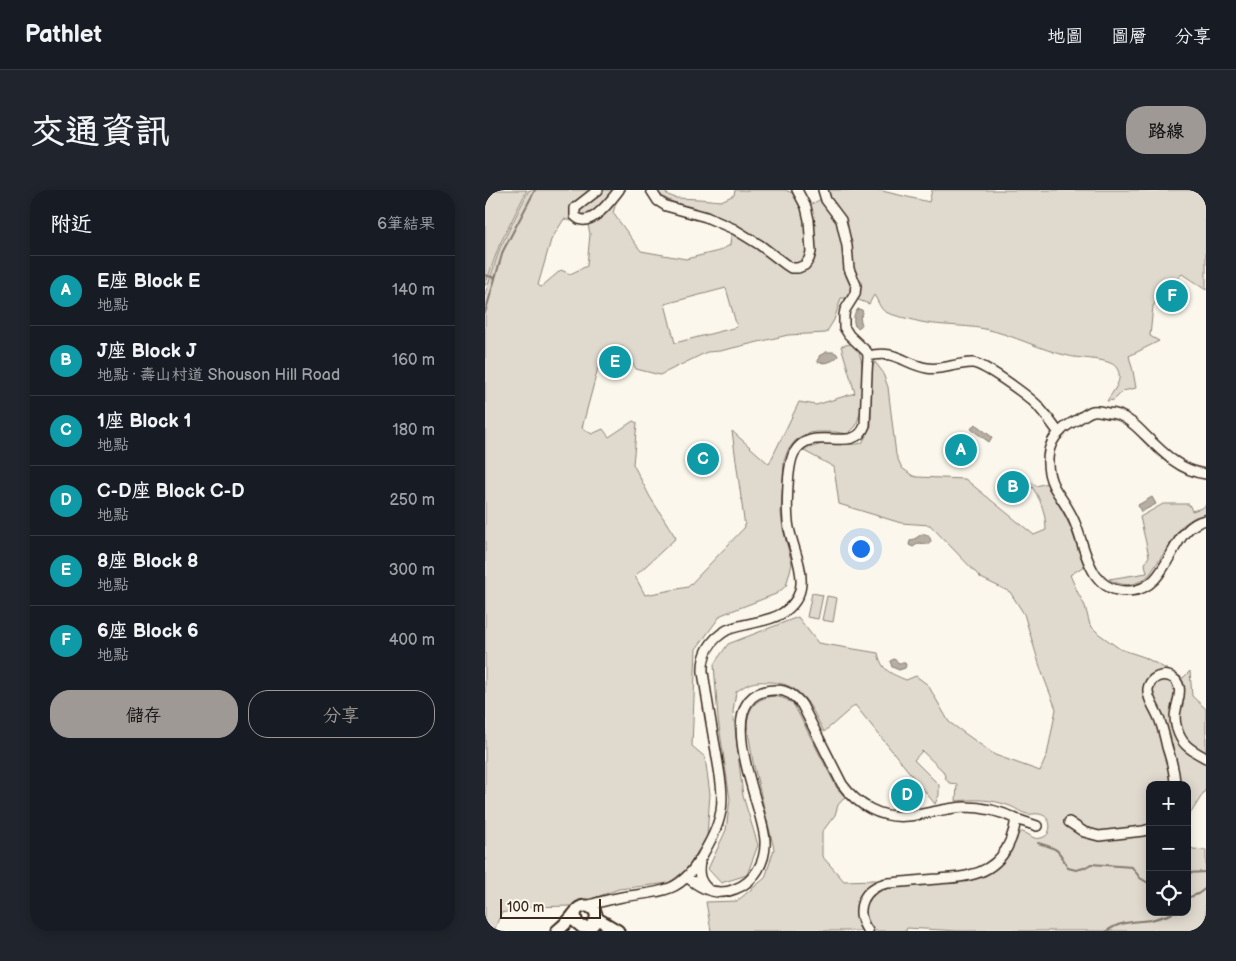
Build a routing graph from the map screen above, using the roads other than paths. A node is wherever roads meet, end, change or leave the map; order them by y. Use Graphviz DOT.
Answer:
graph roads {
  1 [pos="598,190"];
  2 [pos="619,190"];
  3 [pos="651,190"];
  4 [pos="797,190"];
  5 [pos="823,190"];
  6 [pos="869,356"];
  7 [pos="1059,433"];
  8 [pos="1206,474"];
  9 [pos="1206,520"];
  10 [pos="1206,758"];
  11 [pos="1175,781"];
  12 [pos="1017,819"];
  13 [pos="1069,822"];
  14 [pos="1037,826"];
  15 [pos="1146,830"];
  16 [pos="701,857"];
  17 [pos="687,877"];
  18 [pos="712,892"];
  19 [pos="620,898"];
  20 [pos="580,910"];
  21 [pos="590,924"];
  22 [pos="557,931"];
  23 [pos="605,931"];
  24 [pos="618,931"];
  25 [pos="868,931"];
  1 -- 2 [label="street"];
  3 -- 4 [label="street"];
  5 -- 6 [label="street"];
  6 -- 7 [label="street"];
  6 -- 16 [label="street"];
  7 -- 8 [label="street"];
  7 -- 9 [label="street"];
  10 -- 11 [label="street"];
  12 -- 14 [label="street"];
  12 -- 18 [label="street"];
  12 -- 25 [label="street"];
  13 -- 15 [label="street"];
  16 -- 17 [label="street"];
  16 -- 18 [label="street"];
  17 -- 18 [label="street"];
  17 -- 19 [label="street"];
  19 -- 20 [label="street"];
  19 -- 21 [label="street"];
  20 -- 21 [label="main road"];
  20 -- 21 [label="main road"];
  20 -- 22 [label="main road"];
  21 -- 23 [label="main road"];
  21 -- 24 [label="main road"];
}
